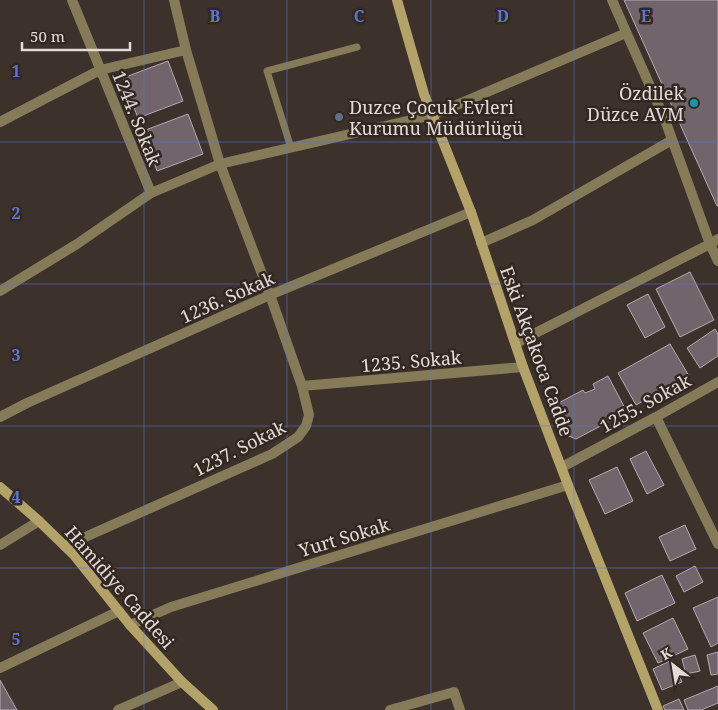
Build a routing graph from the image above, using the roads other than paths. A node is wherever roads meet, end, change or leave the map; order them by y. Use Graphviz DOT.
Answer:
graph roads {
  1 [pos="72,0"];
  2 [pos="174,0"];
  3 [pos="397,0"];
  4 [pos="612,0"];
  5 [pos="626,33"];
  6 [pos="357,47"];
  7 [pos="186,50"];
  8 [pos="100,70"];
  9 [pos="433,115"];
  10 [pos="0,122"];
  11 [pos="672,140"];
  12 [pos="291,148"];
  13 [pos="220,164"];
  14 [pos="150,193"];
  15 [pos="471,212"];
  16 [pos="714,242"];
  17 [pos="481,243"];
  18 [pos="718,261"];
  19 [pos="0,291"];
  20 [pos="270,295"];
  21 [pos="516,343"];
  22 [pos="523,367"];
  23 [pos="718,382"];
  24 [pos="302,386"];
  25 [pos="0,417"];
  26 [pos="656,417"];
  27 [pos="562,467"];
  28 [pos="568,485"];
  29 [pos="0,487"];
  30 [pos="39,521"];
  31 [pos="718,544"];
  32 [pos="0,545"];
  33 [pos="65,546"];
  34 [pos="119,610"];
  35 [pos="130,625"];
  36 [pos="0,668"];
  37 [pos="182,682"];
  38 [pos="118,710"];
  39 [pos="213,710"];
  40 [pos="390,710"];
  41 [pos="460,710"];
  42 [pos="658,710"];
  1 -- 8 [label="street, 1244. Sokak"];
  2 -- 7 [label="street, 1237. Sokak"];
  3 -- 9 [label="street, Eski Akçakoca Cadde"];
  4 -- 5 [label="street"];
  5 -- 9 [label="street"];
  5 -- 11 [label="street"];
  6 -- 12 [label="lane"];
  7 -- 8 [label="street"];
  7 -- 13 [label="street, 1237. Sokak"];
  8 -- 10 [label="street"];
  8 -- 14 [label="street, 1244. Sokak"];
  9 -- 12 [label="street"];
  9 -- 15 [label="street, Eski Akçakoca Cadde"];
  11 -- 16 [label="street"];
  11 -- 17 [label="street"];
  12 -- 13 [label="street"];
  13 -- 14 [label="street"];
  13 -- 20 [label="street, 1237. Sokak"];
  14 -- 19 [label="street"];
  15 -- 17 [label="street, Eski Akçakoca Cadde"];
  15 -- 20 [label="street, 1236. Sokak"];
  16 -- 18 [label="street"];
  16 -- 21 [label="street"];
  17 -- 21 [label="street, Eski Akçakoca Cadde"];
  20 -- 24 [label="street, 1237. Sokak"];
  20 -- 25 [label="street, 1236. Sokak"];
  21 -- 22 [label="street, Eski Akçakoca Cadde"];
  22 -- 24 [label="street, 1235. Sokak"];
  22 -- 27 [label="street, Eski Akçakoca Cadde"];
  23 -- 26 [label="street, 1255. Sokak"];
  24 -- 33 [label="street, 1237. Sokak"];
  26 -- 27 [label="street, 1255. Sokak"];
  26 -- 31 [label="street"];
  27 -- 28 [label="street, Eski Akçakoca Cadde"];
  28 -- 35 [label="street, Yurt Sokak"];
  28 -- 42 [label="street, Eski Akçakoca Cadde"];
  29 -- 30 [label="street, Hamidiye Caddesi"];
  30 -- 32 [label="street"];
  30 -- 33 [label="street, Hamidiye Caddesi"];
  33 -- 34 [label="street, Hamidiye Caddesi"];
  34 -- 35 [label="street, Hamidiye Caddesi"];
  34 -- 36 [label="street"];
  35 -- 37 [label="street, Hamidiye Caddesi"];
  37 -- 38 [label="street"];
  37 -- 39 [label="street, Hamidiye Caddesi"];
  40 -- 41 [label="street"];
}
